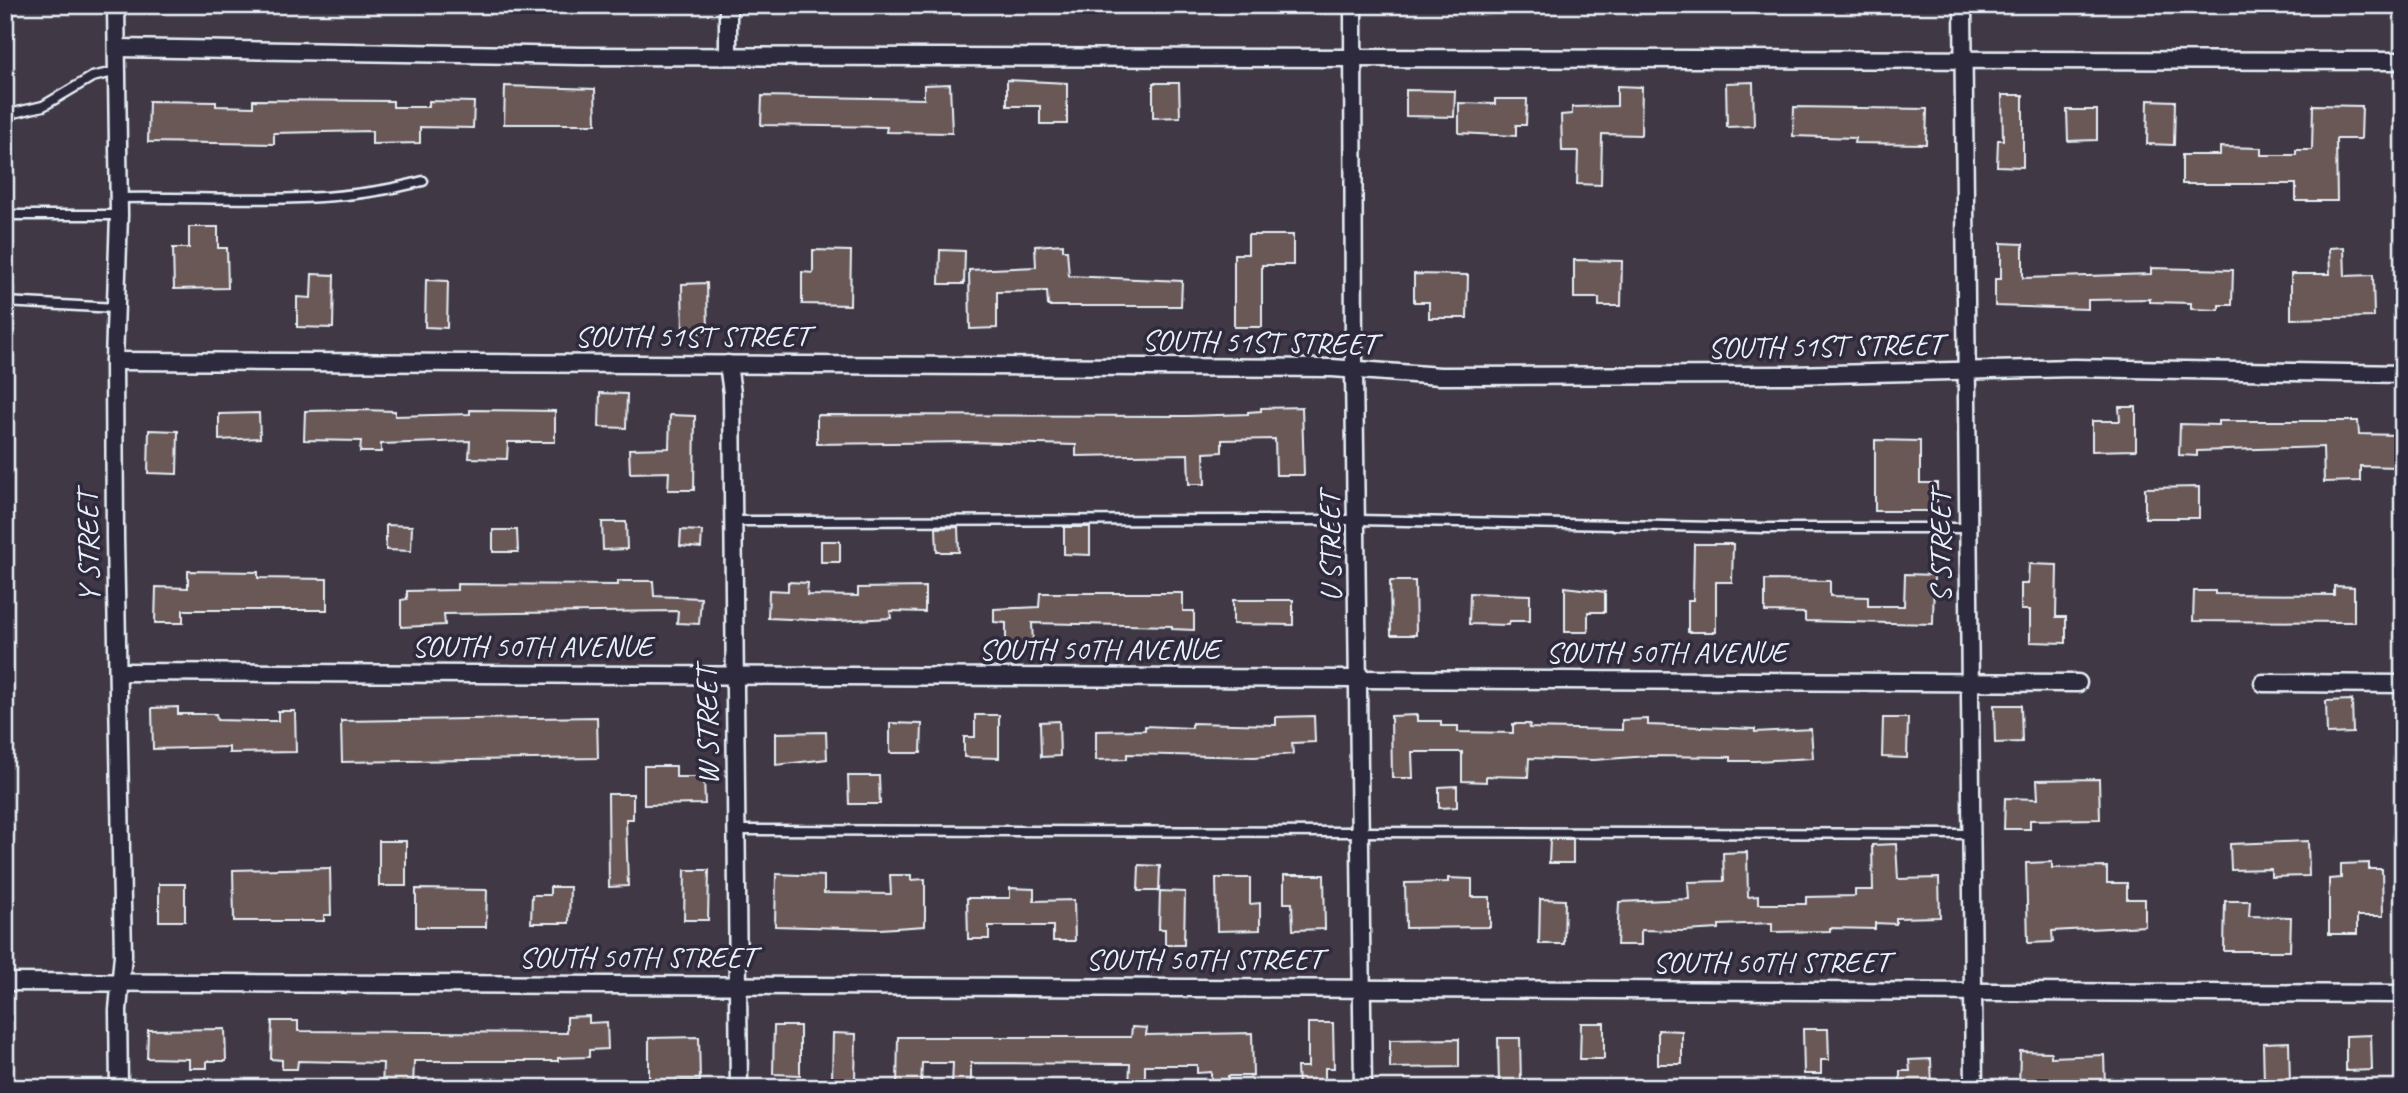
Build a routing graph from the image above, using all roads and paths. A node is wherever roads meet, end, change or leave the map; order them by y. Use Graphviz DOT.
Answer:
graph roads {
  1 [pos="116,5"];
  2 [pos="728,5"];
  3 [pos="1353,5"];
  4 [pos="1964,5"];
  5 [pos="118,48"];
  6 [pos="728,55"];
  7 [pos="1353,58"];
  8 [pos="1964,60"];
  9 [pos="2403,61"];
  10 [pos="118,71"];
  11 [pos="5,114"];
  12 [pos="423,181"];
  13 [pos="119,198"];
  14 [pos="5,215"];
  15 [pos="119,215"];
  16 [pos="5,302"];
  17 [pos="116,307"];
  18 [pos="114,361"];
  19 [pos="728,364"];
  20 [pos="1354,371"];
  21 [pos="1969,372"];
  22 [pos="2403,374"];
  23 [pos="1357,520"];
  24 [pos="731,521"];
  25 [pos="1968,528"];
  26 [pos="119,672"];
  27 [pos="735,675"];
  28 [pos="1360,678"];
  29 [pos="1969,682"];
  30 [pos="2078,683"];
  31 [pos="2263,683"];
  32 [pos="2403,684"];
  33 [pos="737,830"];
  34 [pos="1361,832"];
  35 [pos="1971,834"];
  36 [pos="5,982"];
  37 [pos="121,982"];
  38 [pos="738,986"];
  39 [pos="1362,988"];
  40 [pos="1972,991"];
  41 [pos="2403,994"];
  42 [pos="118,1088"];
  43 [pos="738,1088"];
  44 [pos="1363,1088"];
  45 [pos="1974,1088"];
  1 -- 5 [label="street, Y STREET"];
  2 -- 6 [label="street"];
  3 -- 7 [label="street, U STREET"];
  4 -- 8 [label="street, S STREET"];
  5 -- 6 [label="street"];
  5 -- 10 [label="street, Y STREET"];
  6 -- 7 [label="street"];
  7 -- 8 [label="street"];
  7 -- 20 [label="street, U STREET"];
  8 -- 9 [label="street"];
  8 -- 21 [label="street, S STREET"];
  10 -- 11 [label="lane"];
  10 -- 13 [label="street, Y STREET"];
  12 -- 13 [label="lane"];
  13 -- 15 [label="street, Y STREET"];
  14 -- 15 [label="lane"];
  15 -- 17 [label="street, Y STREET"];
  16 -- 17 [label="lane"];
  17 -- 18 [label="street, Y STREET"];
  18 -- 19 [label="street, SOUTH 51ST STREET"];
  18 -- 26 [label="street, Y STREET"];
  19 -- 20 [label="street, SOUTH 51ST STREET"];
  19 -- 24 [label="street, W STREET"];
  20 -- 21 [label="street, SOUTH 51ST STREET"];
  20 -- 23 [label="street, U STREET"];
  21 -- 22 [label="street, SOUTH 51ST STREET"];
  21 -- 25 [label="street, S STREET"];
  23 -- 24 [label="lane"];
  23 -- 25 [label="lane"];
  23 -- 28 [label="street, U STREET"];
  24 -- 27 [label="street, W STREET"];
  25 -- 29 [label="street, S STREET"];
  26 -- 27 [label="street, SOUTH 50TH AVENUE"];
  26 -- 37 [label="street, Y STREET"];
  27 -- 28 [label="street, SOUTH 50TH AVENUE"];
  27 -- 33 [label="street, W STREET"];
  28 -- 29 [label="street, SOUTH 50TH AVENUE"];
  28 -- 34 [label="street, U STREET"];
  29 -- 30 [label="street, SOUTH 50TH AVENUE"];
  29 -- 35 [label="street, S STREET"];
  31 -- 32 [label="street"];
  33 -- 34 [label="lane"];
  33 -- 38 [label="street, W STREET"];
  34 -- 35 [label="lane"];
  34 -- 39 [label="street, U STREET"];
  35 -- 40 [label="street, S STREET"];
  36 -- 37 [label="street, SOUTH 50TH STREET"];
  37 -- 38 [label="street, SOUTH 50TH STREET"];
  37 -- 42 [label="street, Y STREET"];
  38 -- 39 [label="street, SOUTH 50TH STREET"];
  38 -- 43 [label="street, W STREET"];
  39 -- 40 [label="street, SOUTH 50TH STREET"];
  39 -- 44 [label="street, U STREET"];
  40 -- 41 [label="street, SOUTH 50TH STREET"];
  40 -- 45 [label="street, S STREET"];
}
